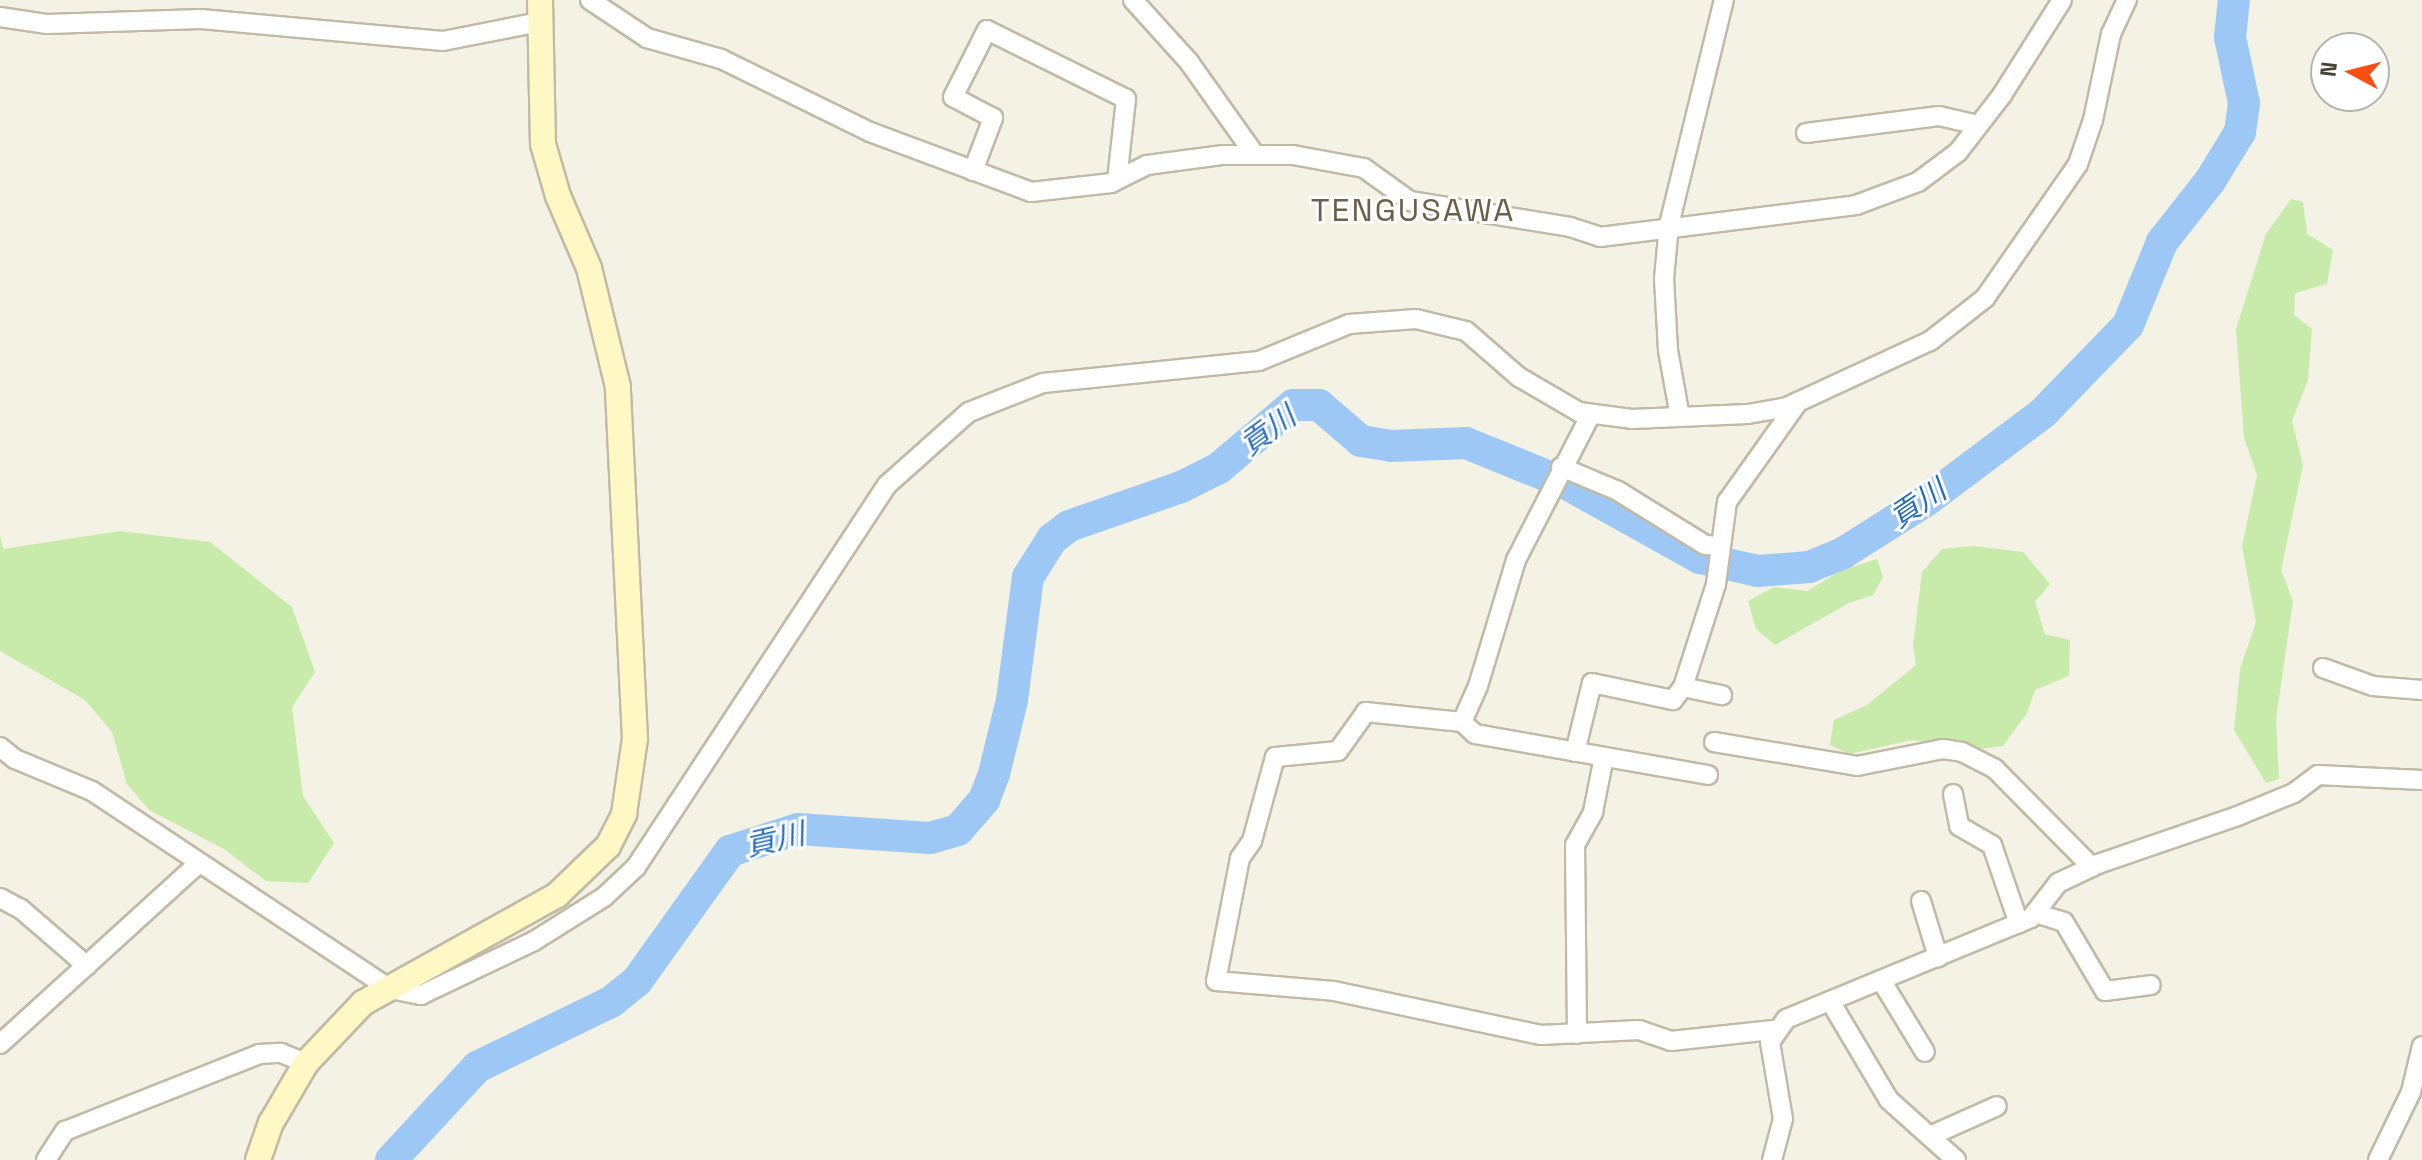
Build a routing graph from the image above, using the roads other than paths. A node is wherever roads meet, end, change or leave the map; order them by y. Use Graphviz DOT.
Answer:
graph roads {
  1 [pos="590,0"];
  2 [pos="1133,0"];
  3 [pos="1724,0"];
  4 [pos="2062,0"];
  5 [pos="2127,0"];
  6 [pos="540,11"];
  7 [pos="0,17"];
  8 [pos="1978,125"];
  9 [pos="1806,133"];
  10 [pos="1255,155"];
  11 [pos="973,171"];
  12 [pos="1117,180"];
  13 [pos="1669,225"];
  14 [pos="1798,402"];
  15 [pos="1591,414"];
  16 [pos="1680,417"];
  17 [pos="1561,468"];
  18 [pos="1720,549"];
  19 [pos="2323,668"];
  20 [pos="1683,687"];
  21 [pos="2422,690"];
  22 [pos="1722,695"];
  23 [pos="1462,722"];
  24 [pos="1714,742"];
  25 [pos="0,747"];
  26 [pos="1575,752"];
  27 [pos="1604,757"];
  28 [pos="1708,775"];
  29 [pos="2422,780"];
  30 [pos="1953,794"];
  31 [pos="197,865"];
  32 [pos="2092,867"];
  33 [pos="0,898"];
  34 [pos="1921,901"];
  35 [pos="2035,913"];
  36 [pos="2019,924"];
  37 [pos="1938,957"];
  38 [pos="87,966"];
  39 [pos="1881,980"];
  40 [pos="2151,985"];
  41 [pos="390,989"];
  42 [pos="1830,1001"];
  43 [pos="1773,1030"];
  44 [pos="1577,1034"];
  45 [pos="0,1044"];
  46 [pos="2422,1046"];
  47 [pos="1925,1052"];
  48 [pos="306,1063"];
  49 [pos="1997,1106"];
  50 [pos="1930,1136"];
  51 [pos="46,1160"];
  52 [pos="258,1160"];
  53 [pos="1772,1160"];
  54 [pos="1956,1160"];
  55 [pos="2378,1160"];
  1 -- 11 [label="street"];
  2 -- 10 [label="street"];
  3 -- 13 [label="street"];
  4 -- 8 [label="street"];
  5 -- 14 [label="street"];
  6 -- 7 [label="street"];
  6 -- 41 [label="street"];
  8 -- 9 [label="street"];
  8 -- 13 [label="street"];
  10 -- 12 [label="street"];
  10 -- 13 [label="street"];
  11 -- 12 [label="street"];
  11 -- 12 [label="street"];
  13 -- 16 [label="street"];
  14 -- 16 [label="street"];
  14 -- 18 [label="street"];
  15 -- 16 [label="street"];
  15 -- 17 [label="street"];
  15 -- 41 [label="street"];
  17 -- 18 [label="street"];
  17 -- 23 [label="street"];
  18 -- 20 [label="street"];
  19 -- 21 [label="street"];
  20 -- 22 [label="street"];
  20 -- 26 [label="street"];
  23 -- 26 [label="street"];
  23 -- 44 [label="street"];
  24 -- 32 [label="street"];
  25 -- 31 [label="street"];
  26 -- 27 [label="street"];
  27 -- 28 [label="street"];
  27 -- 44 [label="street"];
  29 -- 32 [label="street"];
  30 -- 36 [label="street"];
  31 -- 38 [label="street"];
  31 -- 41 [label="street"];
  32 -- 35 [label="street"];
  33 -- 38 [label="street"];
  34 -- 37 [label="street"];
  35 -- 36 [label="street"];
  35 -- 40 [label="street"];
  36 -- 37 [label="street"];
  37 -- 39 [label="street"];
  38 -- 45 [label="street"];
  39 -- 42 [label="street"];
  39 -- 47 [label="street"];
  41 -- 48 [label="street"];
  42 -- 43 [label="street"];
  42 -- 50 [label="street"];
  43 -- 44 [label="street"];
  43 -- 53 [label="street"];
  46 -- 55 [label="street"];
  48 -- 51 [label="street"];
  48 -- 52 [label="street"];
  49 -- 50 [label="street"];
  50 -- 54 [label="street"];
}
